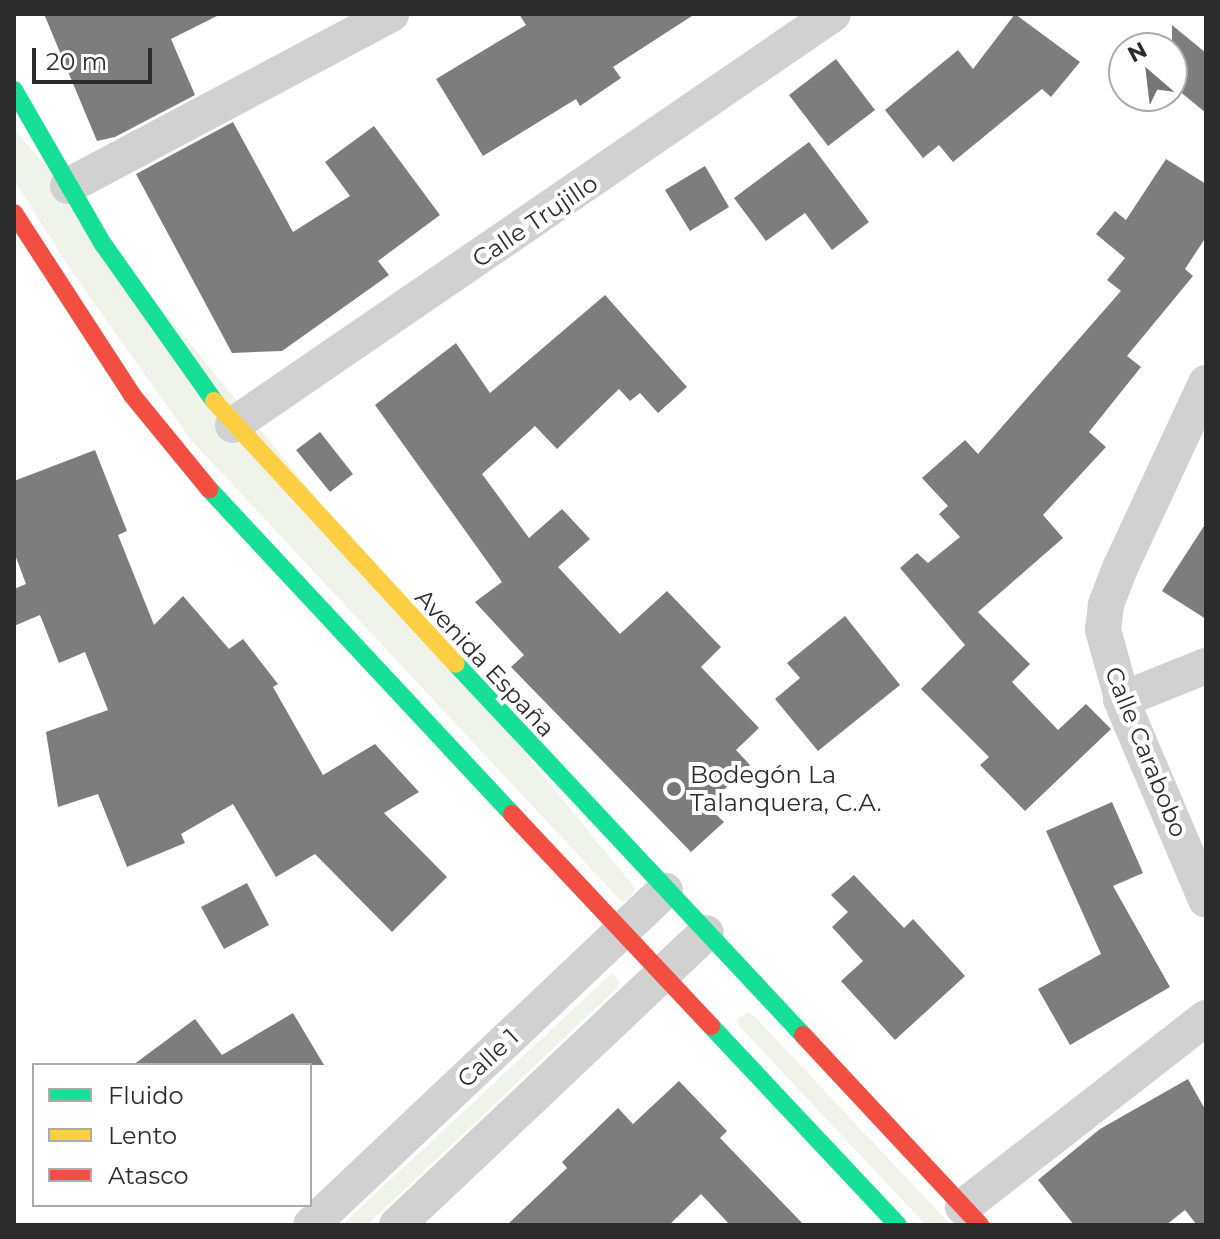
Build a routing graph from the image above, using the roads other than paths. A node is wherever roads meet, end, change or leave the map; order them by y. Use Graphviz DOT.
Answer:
graph roads {
  1 [pos="391,14"];
  2 [pos="833,14"];
  3 [pos="14,90"];
  4 [pos="68,186"];
  5 [pos="14,213"];
  6 [pos="1206,383"];
  7 [pos="233,425"];
  8 [pos="1206,666"];
  9 [pos="1121,700"];
  10 [pos="665,890"];
  11 [pos="1206,900"];
  12 [pos="622,932"];
  13 [pos="706,933"];
  14 [pos="662,974"];
  15 [pos="1206,1018"];
  16 [pos="972,1216"];
  17 [pos="311,1225"];
  18 [pos="397,1225"];
  19 [pos="898,1225"];
  1 -- 4 [label="street"];
  2 -- 7 [label="street, Calle Trujillo"];
  3 -- 4 [label="main road, Avenida España"];
  4 -- 7 [label="main road, Avenida España"];
  5 -- 12 [label="main road"];
  6 -- 9 [label="street, Calle Carabobo"];
  7 -- 10 [label="main road, Avenida España"];
  8 -- 9 [label="street"];
  9 -- 11 [label="street, Calle Carabobo"];
  10 -- 12 [label="street, Calle 1"];
  10 -- 13 [label="main road, Avenida España"];
  12 -- 14 [label="main road"];
  12 -- 17 [label="street, Calle 1"];
  13 -- 14 [label="street"];
  13 -- 16 [label="main road, Avenida España"];
  14 -- 18 [label="street"];
  14 -- 19 [label="main road"];
  15 -- 16 [label="street"];
}
